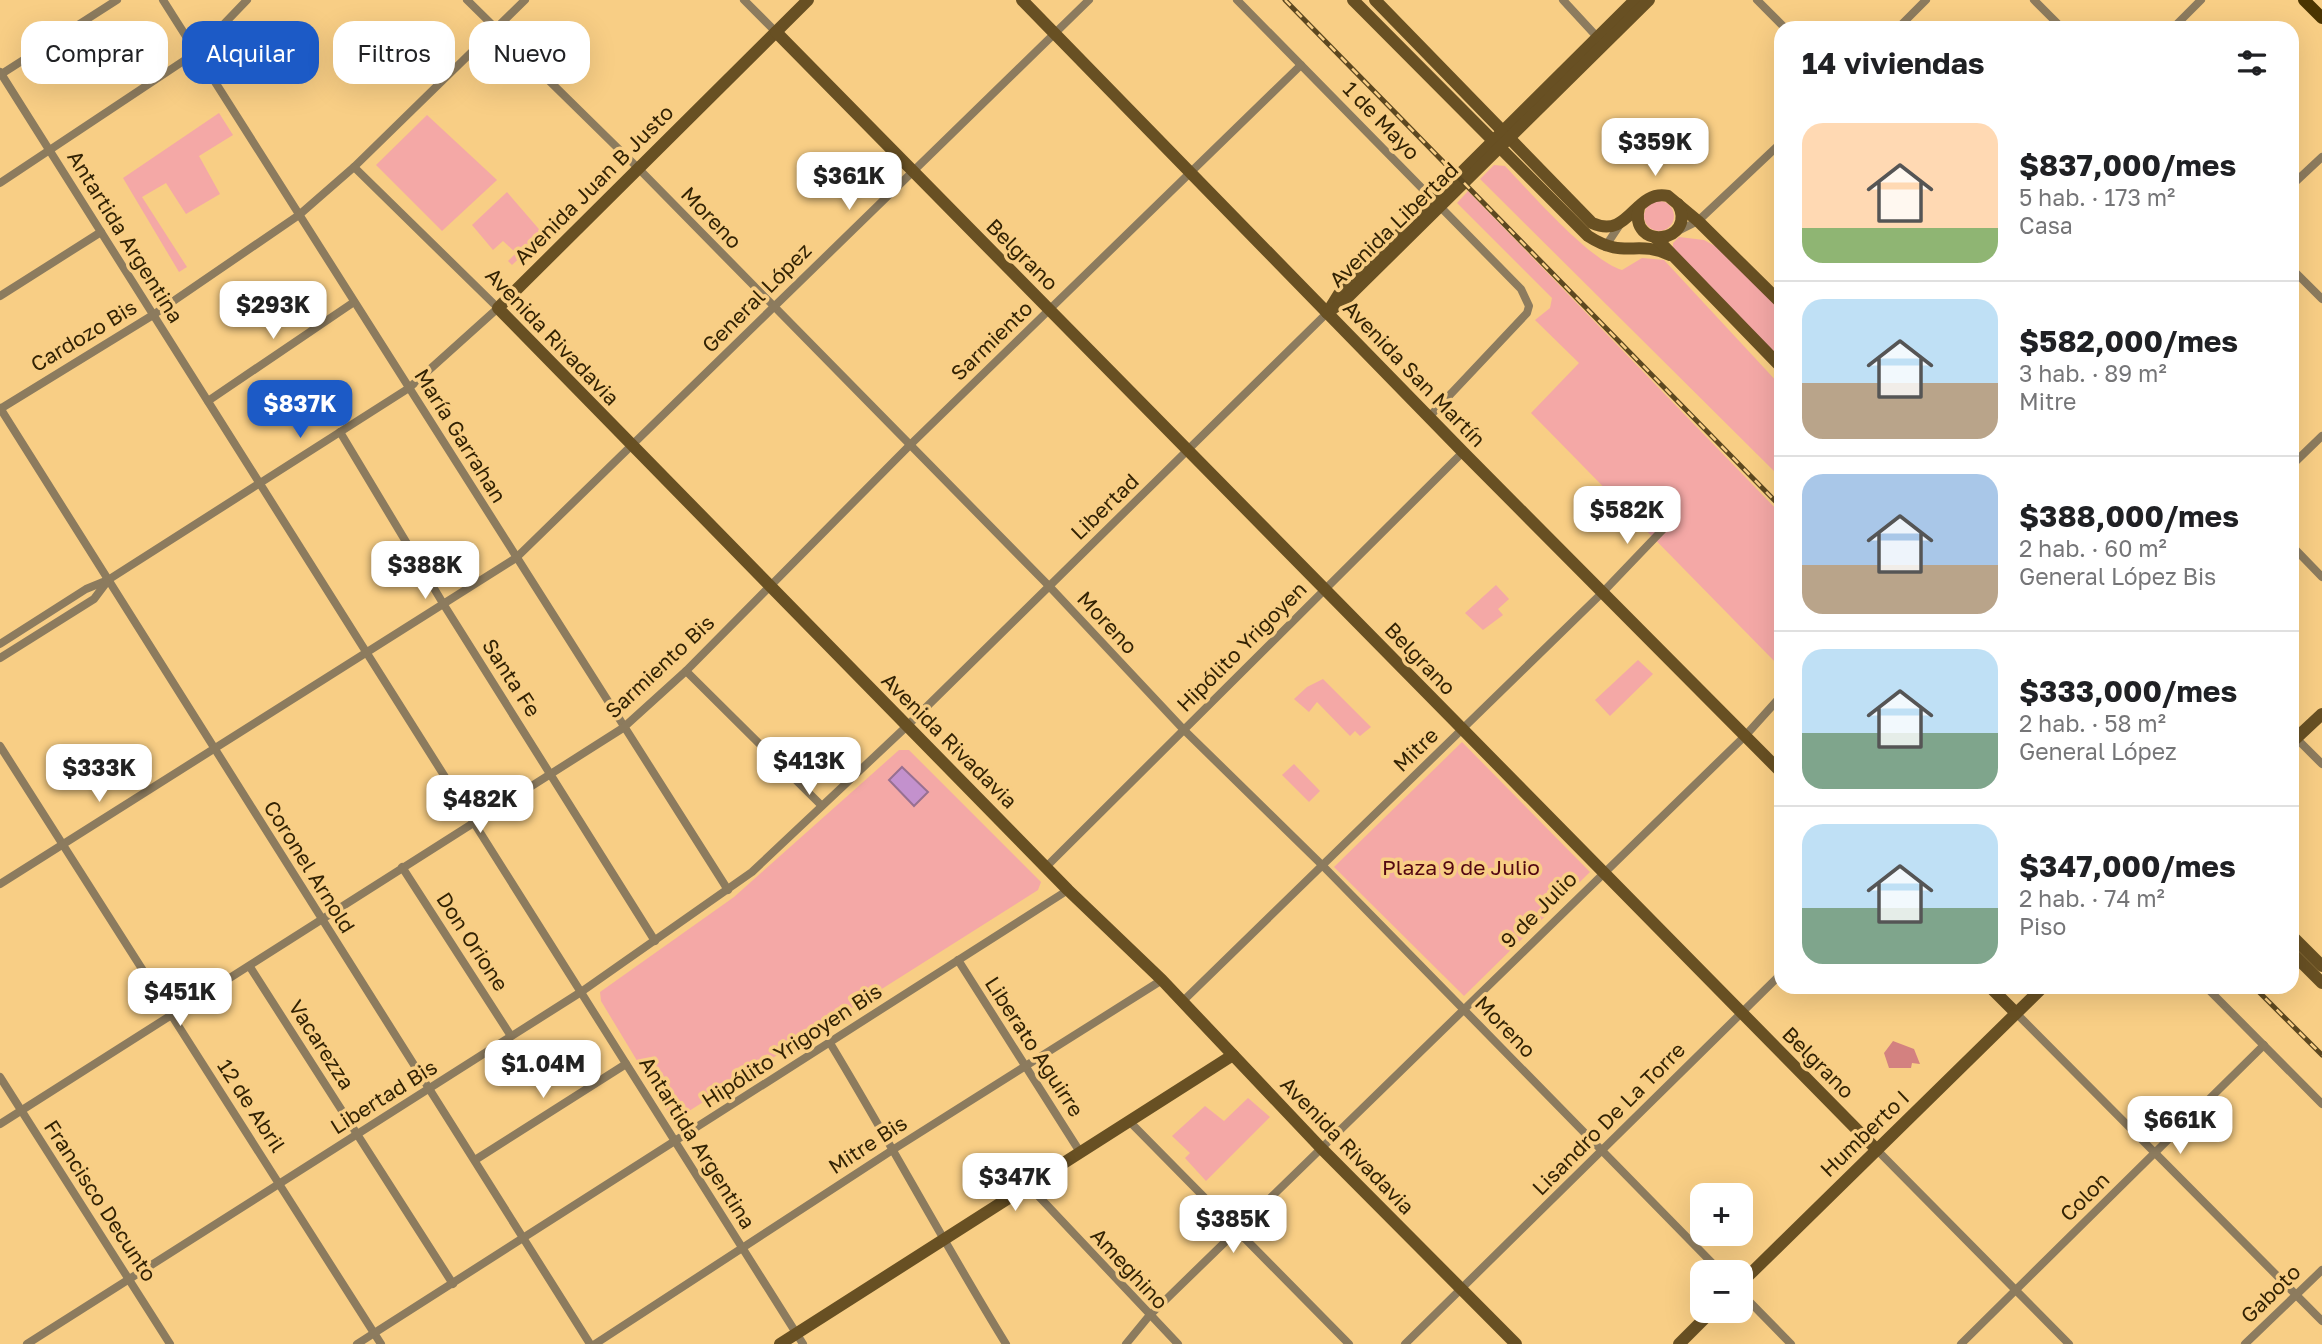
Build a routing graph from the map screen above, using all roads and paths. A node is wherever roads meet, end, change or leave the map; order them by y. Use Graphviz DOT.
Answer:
graph roads {
  1 [pos="117,0"];
  2 [pos="163,0"];
  3 [pos="247,0"];
  4 [pos="467,0"];
  5 [pos="525,0"];
  6 [pos="744,0"];
  7 [pos="807,0"];
  8 [pos="1022,0"];
  9 [pos="1089,0"];
  10 [pos="1237,0"];
  11 [pos="1375,0"];
  12 [pos="1563,0"];
  13 [pos="1635,0"];
  14 [pos="1649,0"];
  15 [pos="1757,0"];
  16 [pos="1926,0"];
  17 [pos="2034,0"];
  18 [pos="2201,0"];
  19 [pos="2304,0"];
  20 [pos="1359,2"];
  21 [pos="2322,18"];
  22 [pos="227,21"];
  23 [pos="487,21"];
  24 [pos="504,21"];
  25 [pos="1778,21"];
  26 [pos="1905,21"];
  27 [pos="2055,21"];
  28 [pos="2180,21"];
  29 [pos="182,29"];
  30 [pos="776,32"];
  31 [pos="1055,33"];
  32 [pos="1601,41"];
  33 [pos="469,55"];
  34 [pos="182,62"];
  35 [pos="1301,65"];
  36 [pos="0,74"];
  37 [pos="217,84"];
  38 [pos="551,84"];
  39 [pos="1506,135"];
  40 [pos="1495,145"];
  41 [pos="49,150"];
  42 [pos="1774,150"];
  43 [pos="2322,157"];
  44 [pos="354,167"];
  45 [pos="637,167"];
  46 [pos="911,171"];
  47 [pos="1192,172"];
  48 [pos="2299,178"];
  49 [pos="0,183"];
  50 [pos="1437,203"];
  51 [pos="1677,203"];
  52 [pos="1639,207"];
  53 [pos="299,215"];
  54 [pos="1623,220"];
  55 [pos="1698,221"];
  56 [pos="101,232"];
  57 [pos="1673,234"];
  58 [pos="1655,238"];
  59 [pos="1604,247"];
  60 [pos="1634,249"];
  61 [pos="1670,255"];
  62 [pos="2299,275"];
  63 [pos="0,296"];
  64 [pos="1774,296"];
  65 [pos="2322,299"];
  66 [pos="355,302"];
  67 [pos="773,307"];
  68 [pos="498,309"];
  69 [pos="1050,310"];
  70 [pos="1327,313"];
  71 [pos="153,315"];
  72 [pos="1774,360"];
  73 [pos="409,388"];
  74 [pos="208,401"];
  75 [pos="0,409"];
  76 [pos="1429,417"];
  77 [pos="340,432"];
  78 [pos="2322,436"];
  79 [pos="910,445"];
  80 [pos="632,447"];
  81 [pos="1188,450"];
  82 [pos="1462,452"];
  83 [pos="2299,458"];
  84 [pos="259,483"];
  85 [pos="1671,521"];
  86 [pos="2299,553"];
  87 [pos="516,558"];
  88 [pos="2322,576"];
  89 [pos="108,580"];
  90 [pos="769,586"];
  91 [pos="1049,586"];
  92 [pos="1326,590"];
  93 [pos="1603,592"];
  94 [pos="444,606"];
  95 [pos="0,644"];
  96 [pos="367,654"];
  97 [pos="0,658"];
  98 [pos="687,671"];
  99 [pos="1774,704"];
  100 [pos="2322,714"];
  101 [pos="907,726"];
  102 [pos="623,728"];
  103 [pos="1184,730"];
  104 [pos="1461,730"];
  105 [pos="1746,735"];
  106 [pos="2299,735"];
  107 [pos="2299,744"];
  108 [pos="0,746"];
  109 [pos="214,748"];
  110 [pos="2322,764"];
  111 [pos="1774,765"];
  112 [pos="551,773"];
  113 [pos="821,805"];
  114 [pos="473,822"];
  115 [pos="62,845"];
  116 [pos="1322,866"];
  117 [pos="402,867"];
  118 [pos="1046,867"];
  119 [pos="1604,870"];
  120 [pos="0,884"];
  121 [pos="728,890"];
  122 [pos="1068,890"];
  123 [pos="321,920"];
  124 [pos="655,941"];
  125 [pos="2299,943"];
  126 [pos="958,960"];
  127 [pos="2299,960"];
  128 [pos="2322,966"];
  129 [pos="250,967"];
  130 [pos="1162,979"];
  131 [pos="1774,981"];
  132 [pos="2322,983"];
  133 [pos="581,992"];
  134 [pos="1997,994"];
  135 [pos="2036,994"];
  136 [pos="2213,994"];
  137 [pos="1183,1001"];
  138 [pos="1463,1009"];
  139 [pos="1742,1013"];
  140 [pos="2016,1013"];
  141 [pos="171,1016"];
  142 [pos="511,1036"];
  143 [pos="830,1043"];
  144 [pos="2264,1045"];
  145 [pos="1233,1055"];
  146 [pos="626,1064"];
  147 [pos="1026,1066"];
  148 [pos="0,1077"];
  149 [pos="429,1089"];
  150 [pos="2322,1104"];
  151 [pos="21,1111"];
  152 [pos="1129,1121"];
  153 [pos="0,1124"];
  154 [pos="357,1134"];
  155 [pos="675,1142"];
  156 [pos="1321,1148"];
  157 [pos="894,1149"];
  158 [pos="1877,1150"];
  159 [pos="1602,1151"];
  160 [pos="1080,1152"];
  161 [pos="2156,1152"];
  162 [pos="475,1160"];
  163 [pos="281,1183"];
  164 [pos="1028,1185"];
  165 [pos="1237,1230"];
  166 [pos="524,1238"];
  167 [pos="941,1240"];
  168 [pos="743,1249"];
  169 [pos="1709,1260"];
  170 [pos="2322,1270"];
  171 [pos="1753,1271"];
  172 [pos="130,1279"];
  173 [pos="453,1284"];
  174 [pos="1461,1290"];
  175 [pos="2016,1290"];
  176 [pos="2297,1295"];
  177 [pos="1753,1305"];
  178 [pos="1149,1317"];
  179 [pos="2322,1321"];
  180 [pos="1700,1323"];
  181 [pos="374,1333"];
  182 [pos="800,1339"];
  183 [pos="27,1344"];
  184 [pos="170,1344"];
  185 [pos="357,1344"];
  186 [pos="381,1344"];
  187 [pos="593,1344"];
  188 [pos="780,1344"];
  189 [pos="1006,1344"];
  190 [pos="1126,1344"];
  191 [pos="1178,1344"];
  192 [pos="1349,1344"];
  193 [pos="1405,1344"];
  194 [pos="1516,1344"];
  195 [pos="1679,1344"];
  196 [pos="1791,1344"];
  197 [pos="1961,1344"];
  198 [pos="2069,1344"];
  199 [pos="2245,1344"];
  1 -- 36 [label="street"];
  2 -- 29 [label="street, María Garrahan"];
  3 -- 22 [label="street"];
  4 -- 23 [label="street, Moreno"];
  5 -- 24 [label="street, Cardozo Bis"];
  6 -- 30 [label="street, Belgrano"];
  7 -- 30 [label="main road, Avenida Juan B Justo"];
  8 -- 31 [label="main road, Avenida San Martín"];
  9 -- 31 [label="street, General López"];
  10 -- 35 [label="street, 1 de Mayo"];
  11 -- 39 [label="main road"];
  12 -- 32 [label="street"];
  13 -- 32 [label="main road, Avenida Libertad"];
  14 -- 32 [label="main road, Avenida Libertad"];
  15 -- 25 [label="street"];
  16 -- 26 [label="street"];
  17 -- 27 [label="street"];
  18 -- 28 [label="street"];
  19 -- 21 [label="main road"];
  20 -- 40 [label="main road"];
  30 -- 45 [label="main road, Avenida Juan B Justo"];
  30 -- 46 [label="main road, Belgrano"];
  31 -- 46 [label="street, General López"];
  31 -- 47 [label="main road, Avenida San Martín"];
  32 -- 39 [label="main road, Avenida Libertad"];
  33 -- 44 [label="street, Cardozo Bis"];
  34 -- 41 [label="street"];
  35 -- 47 [label="street, Sarmiento"];
  35 -- 50 [label="street, 1 de Mayo"];
  36 -- 41 [label="street, Antartida Argentina"];
  37 -- 53 [label="street, María Garrahan"];
  38 -- 45 [label="street, Moreno"];
  39 -- 40 [label="main road, Avenida Libertad"];
  39 -- 54 [label="main road"];
  40 -- 50 [label="main road, Avenida Libertad"];
  40 -- 59 [label="main road"];
  41 -- 49 [label="street"];
  41 -- 56 [label="street, Antartida Argentina"];
  42 -- 55 [label="street"];
  43 -- 48 [label="street"];
  44 -- 53 [label="street, Cardozo Bis"];
  44 -- 68 [label="street, Avenida Rivadavia"];
  45 -- 67 [label="street, Moreno"];
  45 -- 68 [label="main road, Avenida Juan B Justo"];
  46 -- 67 [label="street, General López"];
  46 -- 69 [label="main road, Belgrano"];
  47 -- 69 [label="street, Sarmiento"];
  47 -- 70 [label="main road, Avenida San Martín"];
  50 -- 70 [label="main road, Avenida Libertad"];
  50 -- 76 [label="street, 1 de Mayo"];
  51 -- 52 [label="main road"];
  51 -- 55 [label="main road"];
  51 -- 57 [label="main road"];
  52 -- 54 [label="main road"];
  52 -- 58 [label="main road"];
  53 -- 66 [label="street, María Garrahan"];
  53 -- 71 [label="street, Cardozo Bis"];
  54 -- 59 [label="street"];
  55 -- 57 [label="street"];
  55 -- 64 [label="main road"];
  56 -- 63 [label="street"];
  56 -- 71 [label="street, Antartida Argentina"];
  57 -- 58 [label="main road"];
  58 -- 60 [label="main road"];
  58 -- 61 [label="main road"];
  59 -- 60 [label="main road"];
  60 -- 61 [label="main road"];
  61 -- 72 [label="main road"];
  62 -- 65 [label="street"];
  66 -- 73 [label="street, María Garrahan"];
  66 -- 74 [label="street"];
  67 -- 79 [label="street, Moreno"];
  67 -- 80 [label="street, General López"];
  68 -- 73 [label="street"];
  68 -- 80 [label="main road, Avenida Rivadavia"];
  69 -- 79 [label="street, Sarmiento"];
  69 -- 81 [label="main road, Belgrano"];
  70 -- 76 [label="main road, Avenida San Martín"];
  70 -- 81 [label="street, Libertad"];
  71 -- 74 [label="street, Antartida Argentina"];
  71 -- 75 [label="street, Cardozo Bis"];
  73 -- 77 [label="street"];
  73 -- 87 [label="street, María Garrahan"];
  74 -- 84 [label="street, Antartida Argentina"];
  75 -- 89 [label="street, Coronel Arnold"];
  76 -- 82 [label="main road, Avenida San Martín"];
  77 -- 84 [label="street"];
  77 -- 94 [label="street, Santa Fe"];
  78 -- 83 [label="street"];
  79 -- 90 [label="street, Sarmiento"];
  79 -- 91 [label="street, Moreno"];
  80 -- 87 [label="street, General López"];
  80 -- 90 [label="main road, Avenida Rivadavia"];
  81 -- 91 [label="street, Libertad"];
  81 -- 92 [label="main road, Belgrano"];
  82 -- 92 [label="street, Hipólito Yrigoyen"];
  82 -- 93 [label="main road, Avenida San Martín"];
  84 -- 89 [label="street"];
  84 -- 96 [label="street, Antartida Argentina"];
  85 -- 93 [label="street, Mitre"];
  86 -- 88 [label="street"];
  87 -- 94 [label="street, General López"];
  87 -- 102 [label="street, María Garrahan"];
  89 -- 95 [label="street"];
  89 -- 97 [label="street"];
  89 -- 109 [label="street, Coronel Arnold"];
  90 -- 98 [label="street, Sarmiento Bis"];
  90 -- 101 [label="main road, Avenida Rivadavia"];
  91 -- 101 [label="street, Libertad"];
  91 -- 103 [label="street, Moreno"];
  92 -- 103 [label="street, Hipólito Yrigoyen"];
  92 -- 104 [label="main road, Belgrano"];
  93 -- 104 [label="street, Mitre"];
  93 -- 105 [label="main road, Avenida San Martín"];
  94 -- 96 [label="street, General López"];
  94 -- 112 [label="street, Santa Fe"];
  96 -- 109 [label="street, General López"];
  96 -- 114 [label="street, Antartida Argentina"];
  98 -- 102 [label="street, Sarmiento Bis"];
  98 -- 113 [label="street"];
  99 -- 105 [label="street, 9 de Julio"];
  100 -- 106 [label="main road"];
  101 -- 113 [label="street, Libertad Bis"];
  101 -- 118 [label="main road, Avenida Rivadavia"];
  102 -- 112 [label="street, Sarmiento Bis"];
  102 -- 121 [label="street, María Garrahan"];
  103 -- 116 [label="street, Moreno"];
  103 -- 118 [label="street, Hipólito Yrigoyen"];
  104 -- 116 [label="street, Mitre"];
  104 -- 119 [label="main road, Belgrano"];
  105 -- 111 [label="main road, Avenida San Martín"];
  105 -- 119 [label="street, 9 de Julio"];
  107 -- 110 [label="street"];
  108 -- 115 [label="street, 12 de Abril"];
  109 -- 115 [label="street"];
  109 -- 123 [label="street, Coronel Arnold"];
  112 -- 114 [label="street, Sarmiento Bis"];
  112 -- 124 [label="street, Santa Fe"];
  113 -- 121 [label="street, Libertad Bis"];
  114 -- 117 [label="street, Sarmiento Bis"];
  114 -- 133 [label="street, Antartida Argentina"];
  115 -- 120 [label="street"];
  115 -- 141 [label="street, 12 de Abril"];
  116 -- 137 [label="street, Mitre"];
  116 -- 138 [label="street, Moreno"];
  117 -- 123 [label="street, Sarmiento Bis"];
  117 -- 142 [label="street, Don Orione"];
  118 -- 122 [label="main road, Avenida Rivadavia"];
  119 -- 138 [label="street, 9 de Julio"];
  119 -- 139 [label="main road, Belgrano"];
  121 -- 124 [label="street, Libertad Bis"];
  122 -- 126 [label="street, Hipólito Yrigoyen Bis"];
  122 -- 130 [label="main road, Avenida Rivadavia"];
  123 -- 129 [label="street, Sarmiento Bis"];
  123 -- 149 [label="street, Coronel Arnold"];
  124 -- 133 [label="street, Libertad Bis"];
  125 -- 128 [label="main road"];
  126 -- 143 [label="street, Hipólito Yrigoyen Bis"];
  126 -- 147 [label="street, Liberato Aguirre"];
  127 -- 132 [label="main road"];
  129 -- 141 [label="street, Sarmiento Bis"];
  129 -- 154 [label="street, Vacarezza"];
  130 -- 137 [label="main road, Avenida Rivadavia"];
  130 -- 147 [label="street, Mitre Bis"];
  131 -- 139 [label="street, Lisandro De La Torre"];
  133 -- 142 [label="street, Libertad Bis"];
  133 -- 146 [label="street, Antartida Argentina"];
  134 -- 140 [label="main road"];
  135 -- 140 [label="main road, Humberto I"];
  136 -- 144 [label="street"];
  137 -- 145 [label="main road, Avenida Rivadavia"];
  138 -- 156 [label="street, 9 de Julio"];
  138 -- 159 [label="street, Moreno"];
  139 -- 158 [label="main road, Belgrano"];
  139 -- 159 [label="street, Lisandro De La Torre"];
  140 -- 158 [label="main road, Humberto I"];
  140 -- 161 [label="street"];
  141 -- 151 [label="street, Sarmiento Bis"];
  141 -- 163 [label="street, 12 de Abril"];
  142 -- 149 [label="street, Libertad Bis"];
  143 -- 155 [label="street, Hipólito Yrigoyen Bis"];
  143 -- 157 [label="street"];
  144 -- 150 [label="street"];
  144 -- 161 [label="street, Colon"];
  145 -- 152 [label="main road"];
  145 -- 156 [label="main road, Avenida Rivadavia"];
  146 -- 155 [label="street, Antartida Argentina"];
  146 -- 162 [label="street"];
  147 -- 157 [label="street, Mitre Bis"];
  147 -- 160 [label="street, Liberato Aguirre"];
  148 -- 151 [label="street, Francisco Decunto"];
  149 -- 154 [label="street, Libertad Bis"];
  149 -- 162 [label="street, Coronel Arnold"];
  151 -- 153 [label="street, Sarmiento Bis"];
  151 -- 172 [label="street, Francisco Decunto"];
  152 -- 160 [label="main road"];
  152 -- 165 [label="street"];
  154 -- 163 [label="street, Libertad Bis"];
  154 -- 173 [label="street, Vacarezza"];
  155 -- 166 [label="street, Hipólito Yrigoyen Bis"];
  155 -- 168 [label="street, Antartida Argentina"];
  156 -- 165 [label="street, 9 de Julio"];
  156 -- 174 [label="main road, Avenida Rivadavia"];
  157 -- 167 [label="street"];
  157 -- 168 [label="street, Mitre Bis"];
  158 -- 171 [label="main road, Humberto I"];
  158 -- 175 [label="street, Belgrano"];
  159 -- 169 [label="street, Moreno"];
  159 -- 174 [label="street, Lisandro De La Torre"];
  160 -- 164 [label="main road"];
  161 -- 175 [label="street, Colon"];
  161 -- 176 [label="street"];
  162 -- 166 [label="street, Coronel Arnold"];
  163 -- 172 [label="street, Libertad Bis"];
  163 -- 181 [label="street, 12 de Abril"];
  164 -- 167 [label="main road"];
  164 -- 178 [label="street, Ameghino"];
  165 -- 178 [label="street, 9 de Julio"];
  165 -- 192 [label="street"];
  166 -- 173 [label="street, Hipólito Yrigoyen Bis"];
  166 -- 187 [label="street, Coronel Arnold"];
  167 -- 182 [label="main road"];
  167 -- 189 [label="street"];
  168 -- 182 [label="street, Antartida Argentina"];
  168 -- 187 [label="street, Mitre Bis"];
  170 -- 176 [label="street, Gaboto"];
  172 -- 183 [label="street, Libertad Bis"];
  172 -- 184 [label="street, Francisco Decunto"];
  173 -- 181 [label="street, Hipólito Yrigoyen Bis"];
  174 -- 193 [label="street, Lisandro De La Torre"];
  174 -- 194 [label="main road, Avenida Rivadavia"];
  175 -- 197 [label="street, Colon"];
  175 -- 198 [label="street, Belgrano"];
  176 -- 179 [label="street"];
  176 -- 199 [label="street, Gaboto"];
  177 -- 196 [label="street"];
  178 -- 190 [label="street, 9 de Julio"];
  178 -- 191 [label="street, Ameghino"];
  180 -- 195 [label="main road"];
  181 -- 185 [label="street, Hipólito Yrigoyen Bis"];
  181 -- 186 [label="street, 12 de Abril"];
  182 -- 188 [label="main road"];
}
